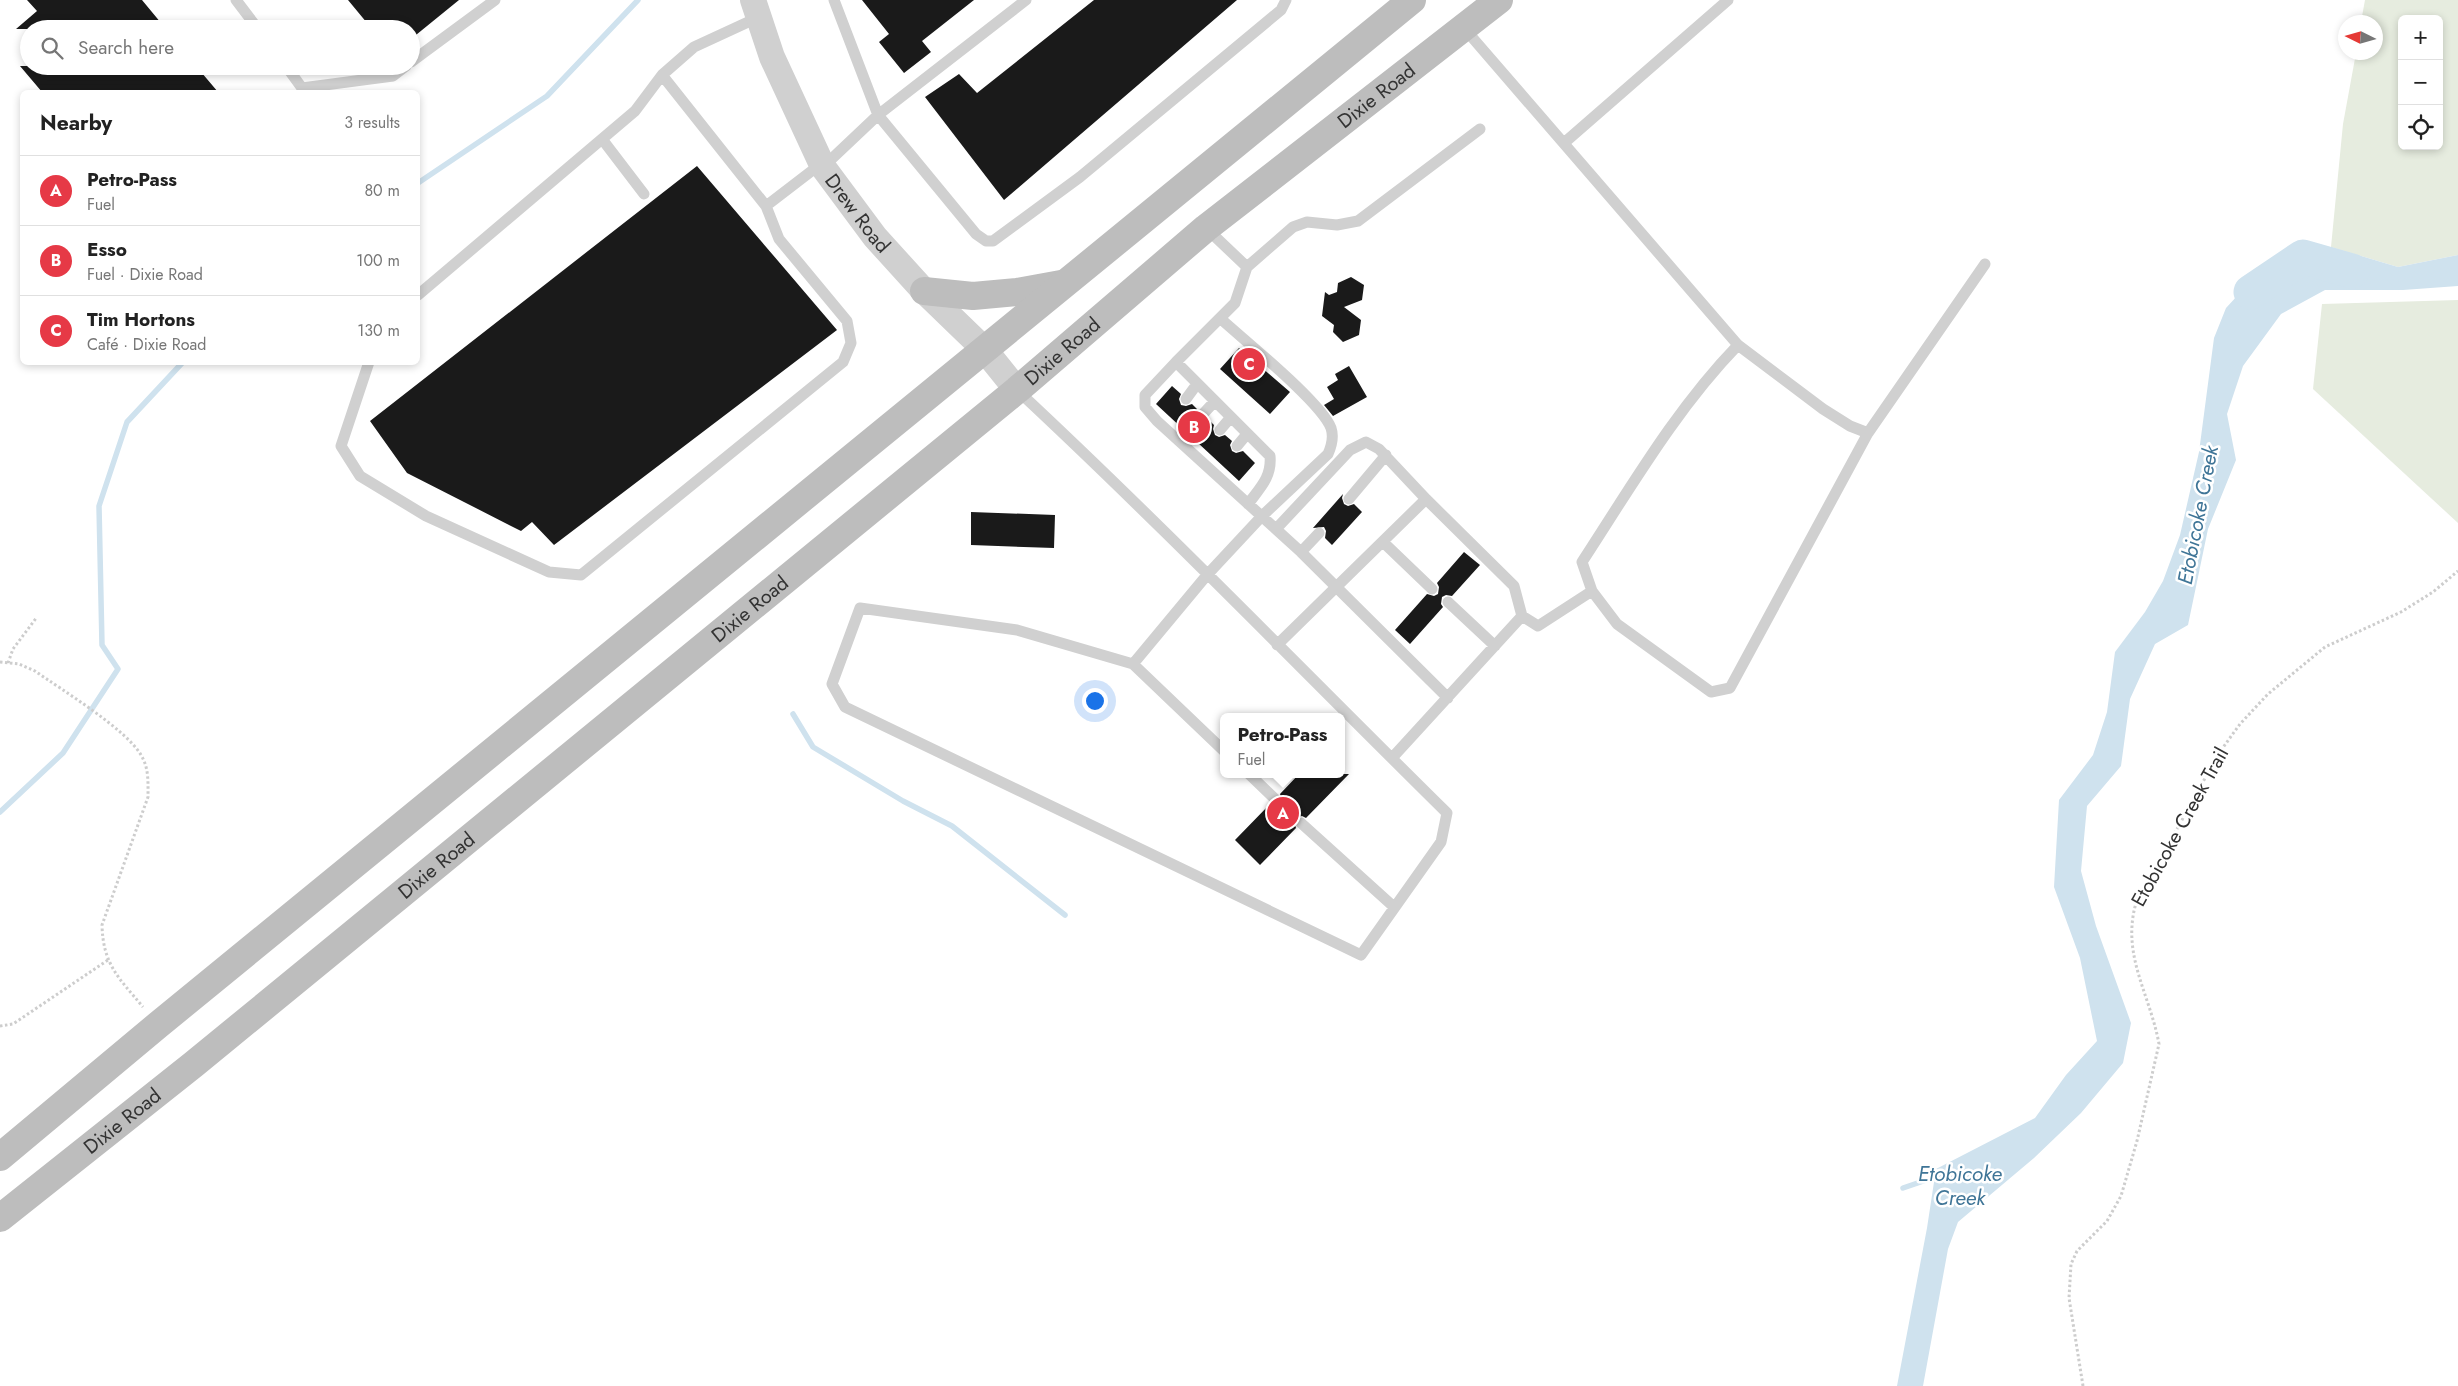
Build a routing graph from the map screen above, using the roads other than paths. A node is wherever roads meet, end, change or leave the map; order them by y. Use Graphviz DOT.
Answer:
graph roads {
  1 [pos="236,0"];
  2 [pos="495,0"];
  3 [pos="834,0"];
  4 [pos="1026,0"];
  5 [pos="1286,0"];
  6 [pos="1412,0"];
  7 [pos="1499,0"];
  8 [pos="1728,0"];
  9 [pos="756,8"];
  10 [pos="251,20"];
  11 [pos="1464,28"];
  12 [pos="420,55"];
  13 [pos="293,75"];
  14 [pos="394,75"];
  15 [pos="662,75"];
  16 [pos="878,115"];
  17 [pos="1480,129"];
  18 [pos="602,139"];
  19 [pos="1564,143"];
  20 [pos="822,165"];
  21 [pos="644,194"];
  22 [pos="766,206"];
  23 [pos="1206,228"];
  24 [pos="1985,264"];
  25 [pos="1247,267"];
  26 [pos="1065,283"];
  27 [pos="924,291"];
  28 [pos="420,293"];
  29 [pos="1221,319"];
  30 [pos="1738,345"];
  31 [pos="984,350"];
  32 [pos="1176,362"];
  33 [pos="368,365"];
  34 [pos="1197,384"];
  35 [pos="1017,390"];
  36 [pos="1186,398"];
  37 [pos="1215,401"];
  38 [pos="1203,414"];
  39 [pos="1170,417"];
  40 [pos="1231,417"];
  41 [pos="1162,426"];
  42 [pos="1220,430"];
  43 [pos="1868,433"];
  44 [pos="1248,434"];
  45 [pos="1237,446"];
  46 [pos="1386,455"];
  47 [pos="1426,499"];
  48 [pos="1349,500"];
  49 [pos="1248,504"];
  50 [pos="1262,516"];
  51 [pos="1276,530"];
  52 [pos="1319,533"];
  53 [pos="1383,542"];
  54 [pos="1301,552"];
  55 [pos="1208,576"];
  56 [pos="1336,586"];
  57 [pos="1432,589"];
  58 [pos="1592,591"];
  59 [pos="1448,602"];
  60 [pos="1522,616"];
  61 [pos="1278,645"];
  62 [pos="1496,646"];
  63 [pos="1133,664"];
  64 [pos="1448,698"];
  65 [pos="1220,747"];
  66 [pos="1392,758"];
  67 [pos="1253,778"];
  68 [pos="1275,799"];
  69 [pos="1301,823"];
  70 [pos="1394,907"];
  71 [pos="0,1157"];
  72 [pos="0,1218"];
  1 -- 10 [label="lane"];
  2 -- 12 [label="lane"];
  3 -- 16 [label="lane"];
  4 -- 16 [label="lane"];
  5 -- 16 [label="lane"];
  6 -- 26 [label="main road"];
  7 -- 11 [label="main road, Dixie Road"];
  8 -- 19 [label="lane"];
  9 -- 15 [label="lane"];
  9 -- 20 [label="street, Drew Road"];
  11 -- 19 [label="lane"];
  11 -- 23 [label="main road, Dixie Road"];
  13 -- 14 [label="lane"];
  15 -- 18 [label="lane"];
  15 -- 22 [label="lane"];
  16 -- 20 [label="lane"];
  17 -- 25 [label="lane"];
  18 -- 21 [label="lane"];
  18 -- 28 [label="lane"];
  19 -- 30 [label="lane"];
  20 -- 22 [label="lane"];
  20 -- 27 [label="street, Drew Road"];
  22 -- 33 [label="lane"];
  23 -- 25 [label="lane"];
  23 -- 35 [label="main road, Dixie Road"];
  24 -- 43 [label="lane"];
  25 -- 29 [label="lane"];
  26 -- 27 [label="main road"];
  26 -- 31 [label="main road"];
  27 -- 31 [label="street, Drew Road"];
  29 -- 32 [label="lane"];
  29 -- 50 [label="lane"];
  30 -- 43 [label="lane"];
  30 -- 58 [label="lane"];
  31 -- 35 [label="street, Drew Road"];
  31 -- 71 [label="main road"];
  32 -- 34 [label="lane"];
  32 -- 41 [label="lane"];
  34 -- 36 [label="lane"];
  34 -- 37 [label="lane"];
  35 -- 55 [label="lane"];
  35 -- 72 [label="main road, Dixie Road"];
  37 -- 38 [label="lane"];
  37 -- 40 [label="lane"];
  39 -- 41 [label="lane"];
  40 -- 42 [label="lane"];
  40 -- 44 [label="lane"];
  41 -- 49 [label="lane"];
  43 -- 58 [label="lane"];
  44 -- 45 [label="lane"];
  44 -- 49 [label="lane"];
  46 -- 47 [label="lane"];
  46 -- 48 [label="lane"];
  46 -- 51 [label="lane"];
  47 -- 53 [label="lane"];
  47 -- 60 [label="lane"];
  49 -- 50 [label="lane"];
  50 -- 51 [label="lane"];
  50 -- 55 [label="lane"];
  51 -- 54 [label="lane"];
  52 -- 54 [label="lane"];
  53 -- 56 [label="lane"];
  53 -- 57 [label="lane"];
  54 -- 56 [label="lane"];
  55 -- 61 [label="lane"];
  55 -- 63 [label="lane"];
  56 -- 61 [label="lane"];
  56 -- 64 [label="lane"];
  58 -- 60 [label="lane"];
  59 -- 62 [label="lane"];
  60 -- 62 [label="lane"];
  61 -- 66 [label="lane"];
  62 -- 64 [label="lane"];
  63 -- 65 [label="lane"];
  63 -- 70 [label="lane"];
  64 -- 66 [label="lane"];
  66 -- 70 [label="lane"];
  67 -- 68 [label="lane"];
  69 -- 70 [label="lane"];
}
